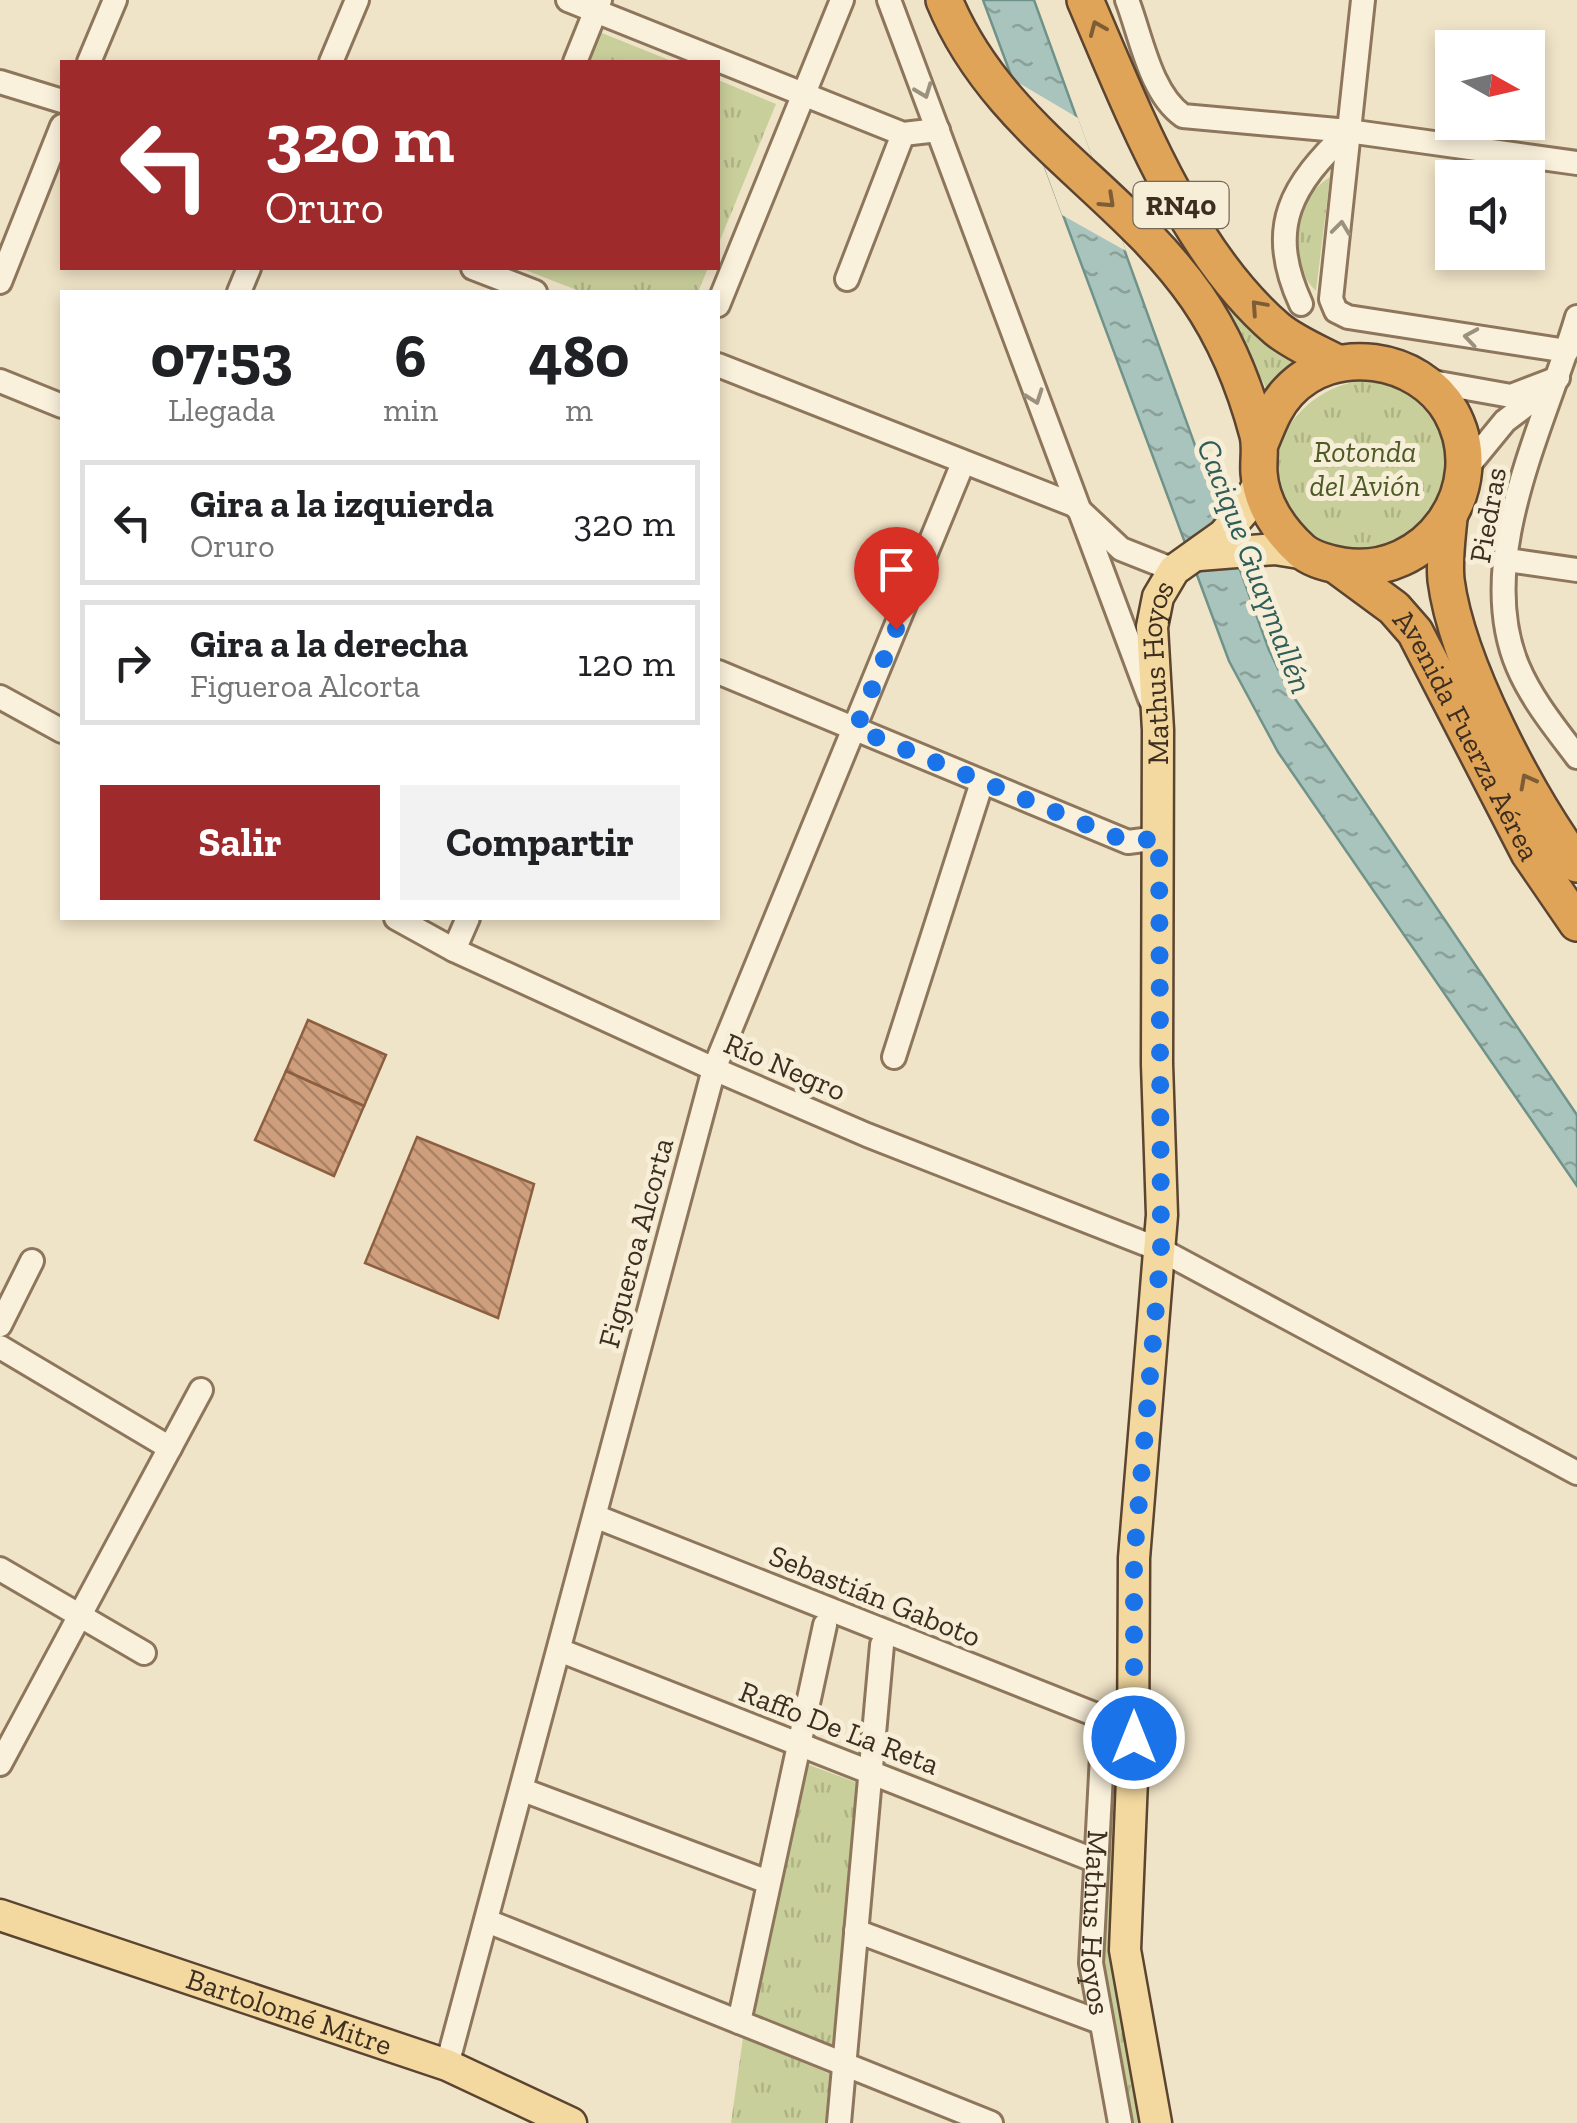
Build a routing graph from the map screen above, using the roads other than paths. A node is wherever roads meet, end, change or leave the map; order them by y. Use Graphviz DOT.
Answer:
graph roads {
  1 [pos="115,0"];
  2 [pos="357,0"];
  3 [pos="568,0"];
  4 [pos="842,0"];
  5 [pos="889,0"];
  6 [pos="944,0"];
  7 [pos="1085,0"];
  8 [pos="1128,0"];
  9 [pos="1363,0"];
  10 [pos="598,6"];
  11 [pos="90,60"];
  12 [pos="332,60"];
  13 [pos="575,60"];
  14 [pos="0,82"];
  15 [pos="802,95"];
  16 [pos="60,100"];
  17 [pos="938,130"];
  18 [pos="60,131"];
  19 [pos="1348,131"];
  20 [pos="903,134"];
  21 [pos="1577,163"];
  22 [pos="484,275"];
  23 [pos="847,278"];
  24 [pos="0,282"];
  25 [pos="530,290"];
  26 [pos="720,300"];
  27 [pos="1301,304"];
  28 [pos="1577,317"];
  29 [pos="1337,364"];
  30 [pos="720,366"];
  31 [pos="1565,366"];
  32 [pos="1420,379"];
  33 [pos="0,380"];
  34 [pos="60,405"];
  35 [pos="1260,444"];
  36 [pos="963,463"];
  37 [pos="1464,472"];
  38 [pos="1260,484"];
  39 [pos="1074,505"];
  40 [pos="1449,518"];
  41 [pos="1232,540"];
  42 [pos="1321,560"];
  43 [pos="1507,560"];
  44 [pos="1186,561"];
  45 [pos="1577,570"];
  46 [pos="720,673"];
  47 [pos="0,697"];
  48 [pos="1158,720"];
  49 [pos="60,728"];
  50 [pos="856,729"];
  51 [pos="1577,758"];
  52 [pos="982,782"];
  53 [pos="1159,838"];
  54 [pos="1577,864"];
  55 [pos="400,920"];
  56 [pos="467,920"];
  57 [pos="1577,923"];
  58 [pos="454,950"];
  59 [pos="894,1057"];
  60 [pos="714,1069"];
  61 [pos="1161,1250"];
  62 [pos="32,1261"];
  63 [pos="0,1326"];
  64 [pos="3,1355"];
  65 [pos="201,1390"];
  66 [pos="170,1448"];
  67 [pos="1577,1473"];
  68 [pos="597,1516"];
  69 [pos="0,1569"];
  70 [pos="81,1613"];
  71 [pos="825,1625"];
  72 [pos="882,1645"];
  73 [pos="560,1650"];
  74 [pos="144,1654"];
  75 [pos="1119,1718"];
  76 [pos="799,1745"];
  77 [pos="0,1764"];
  78 [pos="874,1774"];
  79 [pos="523,1790"];
  80 [pos="1096,1861"];
  81 [pos="768,1882"];
  82 [pos="0,1915"];
  83 [pos="487,1921"];
  84 [pos="856,1932"];
  85 [pos="739,2022"];
  86 [pos="1100,2022"];
  87 [pos="845,2064"];
  88 [pos="448,2065"];
  89 [pos="569,2123"];
  90 [pos="838,2123"];
  91 [pos="991,2123"];
  92 [pos="1120,2123"];
  93 [pos="1156,2123"];
  1 -- 11 [label="street"];
  2 -- 12 [label="street"];
  3 -- 10 [label="street"];
  4 -- 15 [label="street"];
  5 -- 17 [label="street, one-way"];
  6 -- 35 [label="highway, RN40, one-way"];
  29 -- 7 [label="highway, RN40, one-way"];
  8 -- 19 [label="street"];
  9 -- 19 [label="street"];
  10 -- 13 [label="street"];
  10 -- 15 [label="street"];
  14 -- 16 [label="street"];
  15 -- 20 [label="street"];
  15 -- 26 [label="street"];
  17 -- 20 [label="street"];
  17 -- 39 [label="street, one-way"];
  18 -- 24 [label="street"];
  19 -- 21 [label="street"];
  19 -- 27 [label="street"];
  31 -- 19 [label="street, one-way"];
  20 -- 23 [label="street"];
  22 -- 25 [label="street"];
  28 -- 31 [label="street, Piedras"];
  29 -- 32 [label="highway"];
  29 -- 35 [label="highway"];
  30 -- 36 [label="street"];
  31 -- 32 [label="street"];
  31 -- 37 [label="street, Piedras"];
  31 -- 43 [label="street, Piedras"];
  32 -- 37 [label="highway"];
  33 -- 34 [label="street"];
  35 -- 38 [label="highway, RN40"];
  36 -- 39 [label="street"];
  36 -- 50 [label="street, Figueroa Alcorta"];
  37 -- 40 [label="highway"];
  38 -- 41 [label="main road, Mathus Hoyos"];
  38 -- 42 [label="highway, RN40"];
  39 -- 44 [label="street"];
  39 -- 48 [label="street"];
  40 -- 42 [label="highway"];
  54 -- 40 [label="highway, Avenida Fuerza Aérea, one-way"];
  41 -- 42 [label="main road"];
  41 -- 44 [label="main road, Mathus Hoyos"];
  42 -- 57 [label="highway, Avenida Fuerza Aérea / RN40"];
  43 -- 45 [label="street"];
  43 -- 51 [label="street, Piedras"];
  44 -- 48 [label="main road, Mathus Hoyos"];
  46 -- 50 [label="street"];
  47 -- 49 [label="street"];
  48 -- 53 [label="main road, Mathus Hoyos"];
  50 -- 52 [label="street"];
  50 -- 60 [label="street, Figueroa Alcorta"];
  52 -- 53 [label="street"];
  52 -- 59 [label="street"];
  53 -- 61 [label="main road, Mathus Hoyos"];
  55 -- 58 [label="street, Río Negro"];
  56 -- 58 [label="street"];
  58 -- 60 [label="street, Río Negro"];
  60 -- 61 [label="street, Río Negro"];
  60 -- 68 [label="street, Figueroa Alcorta"];
  61 -- 67 [label="street, Río Negro"];
  61 -- 75 [label="main road, Mathus Hoyos"];
  62 -- 63 [label="street"];
  64 -- 66 [label="street"];
  65 -- 66 [label="street"];
  66 -- 70 [label="street"];
  68 -- 73 [label="street, Figueroa Alcorta"];
  68 -- 75 [label="street, Sebastián Gaboto"];
  69 -- 70 [label="street"];
  70 -- 74 [label="street"];
  70 -- 77 [label="street"];
  71 -- 76 [label="street"];
  72 -- 78 [label="street"];
  73 -- 76 [label="street, Raffo De La Reta"];
  73 -- 79 [label="street, Figueroa Alcorta"];
  75 -- 80 [label="street, Mathus Hoyos"];
  75 -- 93 [label="main road, Mathus Hoyos"];
  76 -- 78 [label="street, Raffo De La Reta"];
  76 -- 81 [label="street"];
  78 -- 80 [label="street, Raffo De La Reta"];
  78 -- 84 [label="street"];
  79 -- 81 [label="street"];
  79 -- 83 [label="street, Figueroa Alcorta"];
  80 -- 86 [label="street, Mathus Hoyos"];
  81 -- 85 [label="street"];
  82 -- 88 [label="main road, Bartolomé Mitre"];
  83 -- 85 [label="street"];
  83 -- 88 [label="street, Figueroa Alcorta"];
  84 -- 86 [label="street"];
  84 -- 87 [label="street"];
  85 -- 87 [label="street"];
  86 -- 92 [label="street, Mathus Hoyos"];
  87 -- 90 [label="street"];
  87 -- 91 [label="street"];
  88 -- 89 [label="main road, Bartolomé Mitre"];
}
